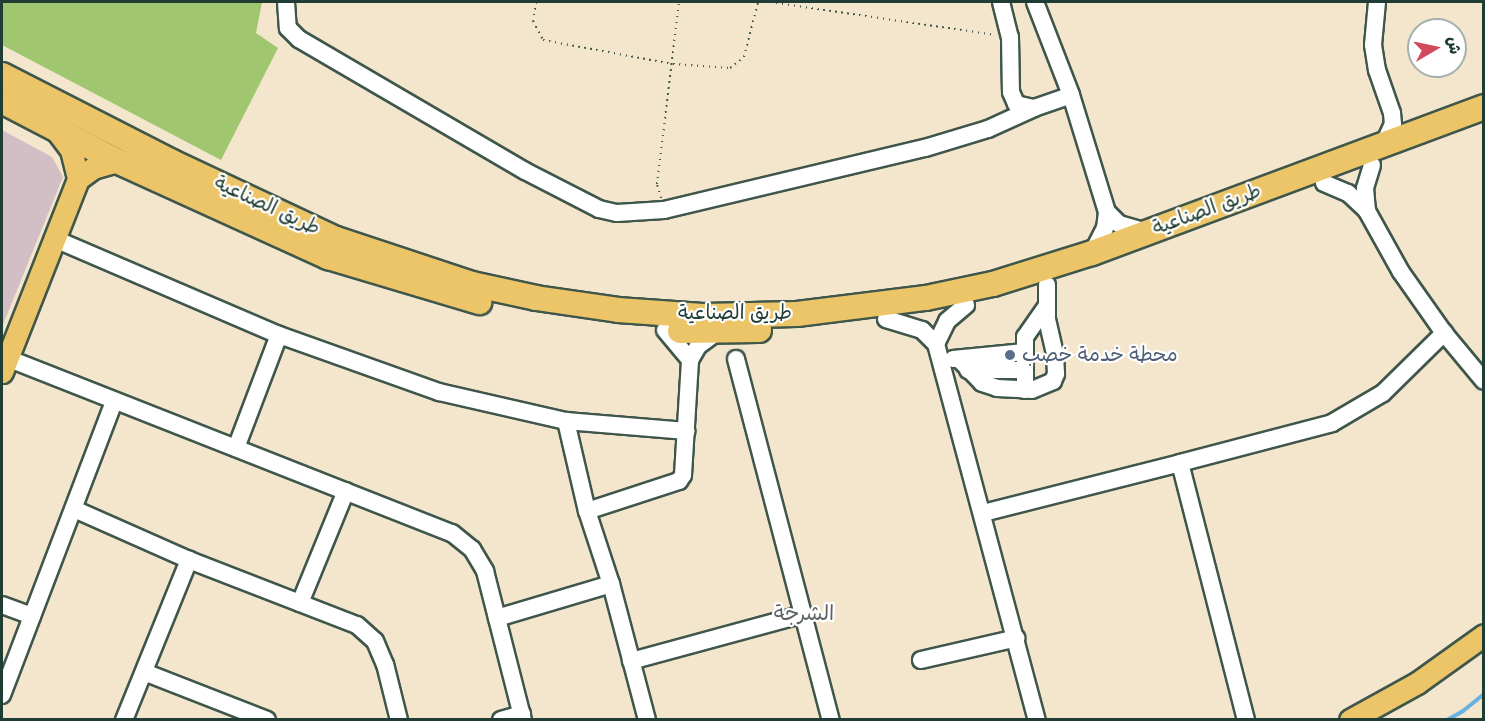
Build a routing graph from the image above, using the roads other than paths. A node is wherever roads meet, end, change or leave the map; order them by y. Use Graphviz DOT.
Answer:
graph roads {
  1 [pos="286,2"];
  2 [pos="1001,2"];
  3 [pos="1035,2"];
  4 [pos="1377,2"];
  5 [pos="2,75"];
  6 [pos="1071,95"];
  7 [pos="2,101"];
  8 [pos="1484,107"];
  9 [pos="1034,108"];
  10 [pos="1392,113"];
  11 [pos="1484,124"];
  12 [pos="55,129"];
  13 [pos="1419,132"];
  14 [pos="1377,155"];
  15 [pos="117,161"];
  16 [pos="78,180"];
  17 [pos="1324,183"];
  18 [pos="1367,211"];
  19 [pos="1107,212"];
  20 [pos="1148,232"];
  21 [pos="55,239"];
  22 [pos="1092,253"];
  23 [pos="1047,295"];
  24 [pos="966,305"];
  25 [pos="886,319"];
  26 [pos="665,330"];
  27 [pos="717,333"];
  28 [pos="1444,333"];
  29 [pos="279,335"];
  30 [pos="938,352"];
  31 [pos="1025,352"];
  32 [pos="736,359"];
  33 [pos="690,360"];
  34 [pos="964,364"];
  35 [pos="4,365"];
  36 [pos="1025,370"];
  37 [pos="1484,381"];
  38 [pos="1025,390"];
  39 [pos="114,401"];
  40 [pos="566,421"];
  41 [pos="687,431"];
  42 [pos="236,448"];
  43 [pos="1180,463"];
  44 [pos="346,491"];
  45 [pos="74,509"];
  46 [pos="587,511"];
  47 [pos="983,513"];
  48 [pos="189,560"];
  49 [pos="611,584"];
  50 [pos="300,603"];
  51 [pos="2,605"];
  52 [pos="804,614"];
  53 [pos="32,616"];
  54 [pos="497,618"];
  55 [pos="1484,635"];
  56 [pos="1017,638"];
  57 [pos="921,660"];
  58 [pos="631,661"];
  59 [pos="144,672"];
  60 [pos="2,695"];
  61 [pos="522,717"];
  62 [pos="124,720"];
  63 [pos="267,720"];
  64 [pos="399,720"];
  65 [pos="501,720"];
  66 [pos="647,720"];
  67 [pos="831,720"];
  68 [pos="1037,720"];
  69 [pos="1246,720"];
  70 [pos="1350,720"];
  1 -- 9 [label="street"];
  2 -- 9 [label="street"];
  3 -- 6 [label="street"];
  4 -- 10 [label="street"];
  5 -- 22 [label="highway, طريق الصناعية"];
  6 -- 9 [label="street"];
  6 -- 19 [label="street"];
  7 -- 12 [label="highway, طريق الصناعية"];
  8 -- 13 [label="highway, طريق الصناعية"];
  10 -- 13 [label="street"];
  10 -- 14 [label="street"];
  11 -- 14 [label="highway, طريق الصناعية"];
  12 -- 15 [label="highway, طريق الصناعية"];
  12 -- 16 [label="main road"];
  13 -- 14 [label="highway, طريق الصناعية"];
  14 -- 17 [label="highway, طريق الصناعية"];
  14 -- 18 [label="street"];
  14 -- 20 [label="highway, طريق الصناعية"];
  15 -- 16 [label="main road"];
  15 -- 26 [label="highway, طريق الصناعية"];
  16 -- 21 [label="main road"];
  17 -- 18 [label="street"];
  17 -- 23 [label="highway, طريق الصناعية"];
  18 -- 28 [label="street"];
  19 -- 20 [label="street"];
  19 -- 22 [label="street"];
  20 -- 22 [label="highway, طريق الصناعية"];
  21 -- 29 [label="street"];
  21 -- 35 [label="main road"];
  23 -- 24 [label="highway, طريق الصناعية"];
  23 -- 31 [label="street"];
  23 -- 38 [label="street"];
  24 -- 25 [label="highway, طريق الصناعية"];
  24 -- 30 [label="street"];
  25 -- 27 [label="highway, طريق الصناعية"];
  25 -- 30 [label="street"];
  26 -- 27 [label="highway, طريق الصناعية"];
  26 -- 33 [label="street"];
  27 -- 33 [label="street"];
  28 -- 37 [label="street"];
  28 -- 43 [label="street"];
  29 -- 40 [label="street"];
  29 -- 42 [label="street"];
  30 -- 34 [label="street"];
  30 -- 47 [label="street"];
  31 -- 34 [label="street"];
  31 -- 36 [label="street"];
  32 -- 52 [label="street"];
  33 -- 41 [label="street"];
  34 -- 36 [label="street"];
  34 -- 38 [label="street"];
  35 -- 39 [label="street"];
  36 -- 38 [label="street"];
  39 -- 42 [label="street"];
  39 -- 45 [label="street"];
  40 -- 41 [label="street"];
  40 -- 46 [label="street"];
  41 -- 46 [label="street"];
  42 -- 44 [label="street"];
  43 -- 47 [label="street"];
  43 -- 69 [label="street"];
  44 -- 50 [label="street"];
  44 -- 54 [label="street"];
  45 -- 48 [label="street"];
  45 -- 53 [label="street"];
  46 -- 49 [label="street"];
  47 -- 56 [label="street"];
  48 -- 50 [label="street"];
  48 -- 59 [label="street"];
  49 -- 54 [label="street"];
  49 -- 58 [label="street"];
  50 -- 64 [label="street"];
  51 -- 53 [label="street"];
  52 -- 58 [label="street"];
  52 -- 67 [label="street"];
  53 -- 60 [label="street"];
  54 -- 61 [label="street"];
  55 -- 70 [label="main road"];
  56 -- 57 [label="street"];
  56 -- 68 [label="street"];
  58 -- 66 [label="street"];
  59 -- 62 [label="street"];
  59 -- 63 [label="street"];
  61 -- 65 [label="street"];
}
